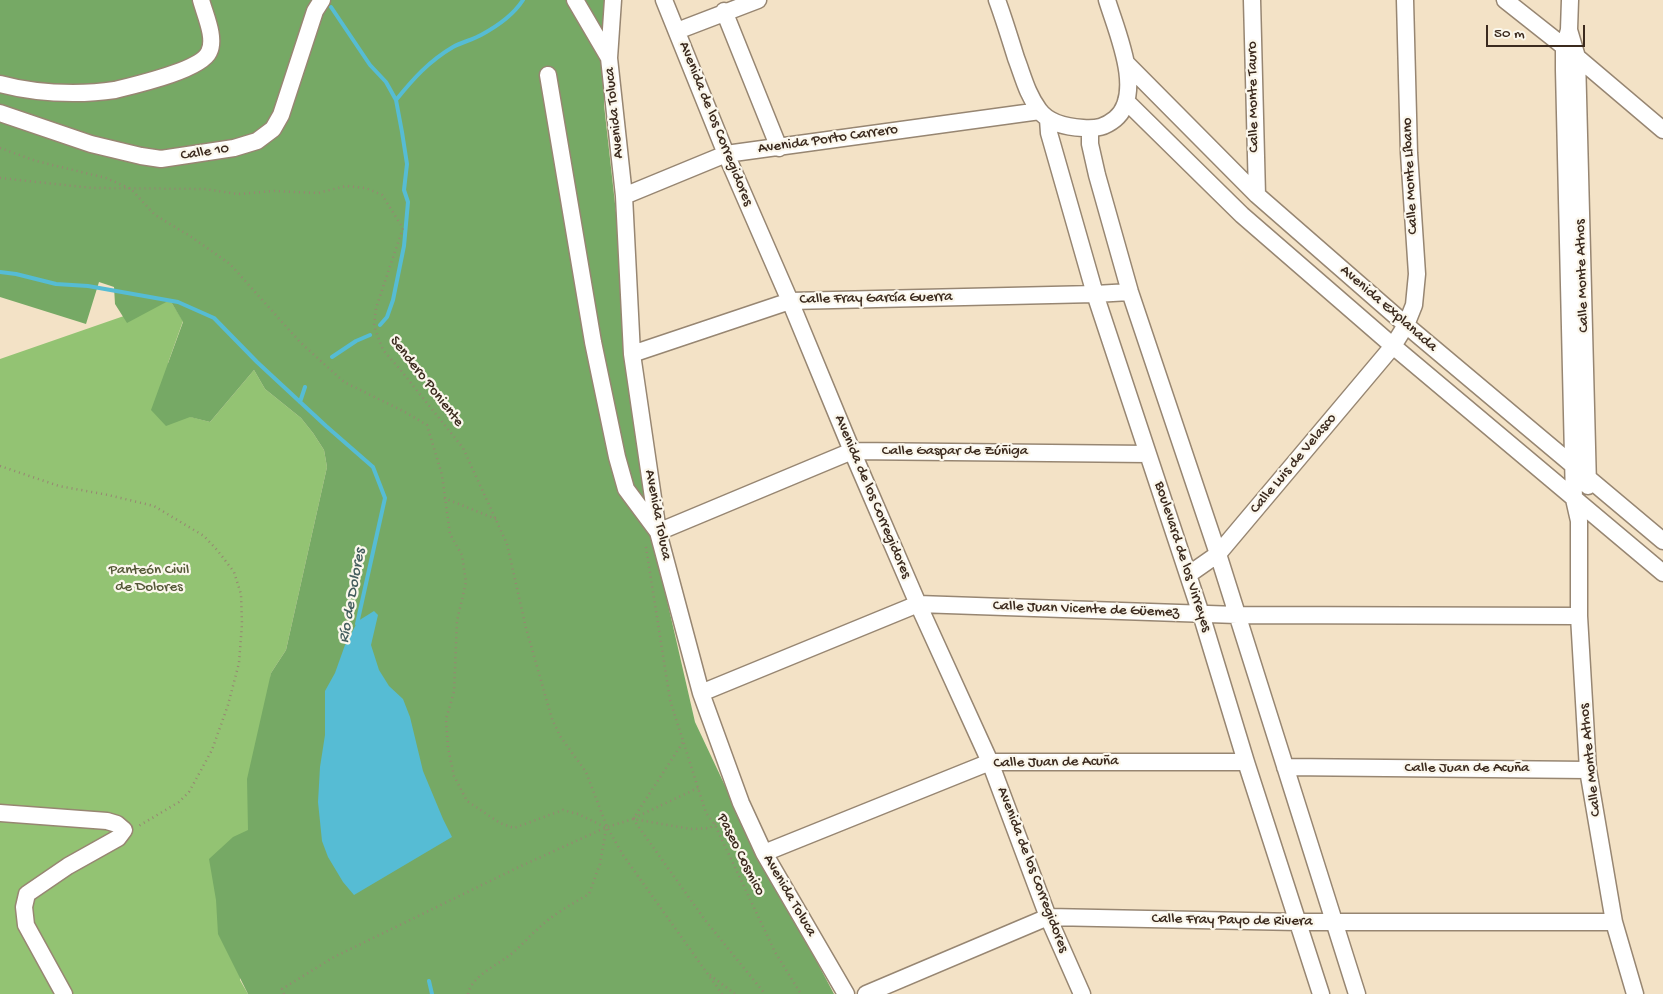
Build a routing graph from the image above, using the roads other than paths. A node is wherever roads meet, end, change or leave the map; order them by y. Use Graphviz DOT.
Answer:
graph roads {
  1 [pos="201,0"];
  2 [pos="322,0"];
  3 [pos="575,0"];
  4 [pos="613,0"];
  5 [pos="664,0"];
  6 [pos="758,0"];
  7 [pos="997,0"];
  8 [pos="1107,0"];
  9 [pos="1252,0"];
  10 [pos="1405,0"];
  11 [pos="1506,0"];
  12 [pos="1570,0"];
  13 [pos="724,12"];
  14 [pos="677,31"];
  15 [pos="1570,52"];
  16 [pos="609,58"];
  17 [pos="1126,63"];
  18 [pos="548,75"];
  19 [pos="0,84"];
  20 [pos="1126,101"];
  21 [pos="0,112"];
  22 [pos="1044,115"];
  23 [pos="1090,129"];
  24 [pos="1663,130"];
  25 [pos="779,148"];
  26 [pos="726,154"];
  27 [pos="1257,194"];
  28 [pos="624,196"];
  29 [pos="1130,292"];
  30 [pos="1095,294"];
  31 [pos="790,301"];
  32 [pos="1406,325"];
  33 [pos="1393,346"];
  34 [pos="632,354"];
  35 [pos="852,451"];
  36 [pos="1148,454"];
  37 [pos="1574,466"];
  38 [pos="1589,480"];
  39 [pos="1580,510"];
  40 [pos="658,532"];
  41 [pos="1663,541"];
  42 [pos="1218,554"];
  43 [pos="1663,572"];
  44 [pos="1188,575"];
  45 [pos="918,604"];
  46 [pos="1201,614"];
  47 [pos="1237,615"];
  48 [pos="1579,616"];
  49 [pos="701,693"];
  50 [pos="990,762"];
  51 [pos="1246,762"];
  52 [pos="1285,767"];
  53 [pos="1588,770"];
  54 [pos="0,814"];
  55 [pos="764,853"];
  56 [pos="1048,917"];
  57 [pos="1298,922"];
  58 [pos="1334,922"];
  59 [pos="1614,922"];
  60 [pos="64,994"];
  61 [pos="846,994"];
  62 [pos="866,994"];
  63 [pos="1082,994"];
  64 [pos="1321,994"];
  65 [pos="1357,994"];
  66 [pos="1635,994"];
  1 -- 19 [label="street"];
  2 -- 21 [label="street, Calle 10"];
  3 -- 16 [label="street"];
  4 -- 16 [label="street, Avenida Toluca"];
  5 -- 14 [label="street, Avenida de los Corregidores"];
  6 -- 13 [label="street"];
  7 -- 22 [label="street"];
  8 -- 17 [label="street"];
  9 -- 27 [label="street, Calle Monte Tauro"];
  10 -- 32 [label="street, Calle Monte Líbano"];
  11 -- 15 [label="street"];
  12 -- 15 [label="street, Calle Monte Athos"];
  13 -- 14 [label="street"];
  13 -- 25 [label="street"];
  14 -- 26 [label="street, Avenida de los Corregidores"];
  15 -- 24 [label="street"];
  15 -- 37 [label="street, Calle Monte Athos"];
  15 -- 38 [label="street, Calle Monte Athos"];
  16 -- 28 [label="street, Avenida Toluca"];
  17 -- 20 [label="street"];
  17 -- 27 [label="street, Avenida Explanada"];
  18 -- 40 [label="street"];
  20 -- 23 [label="street"];
  20 -- 33 [label="street, Avenida Explanada"];
  22 -- 23 [label="street"];
  22 -- 25 [label="street, Avenida Porto Carrero"];
  22 -- 30 [label="street, Boulevard de los Virreyes"];
  23 -- 29 [label="street"];
  25 -- 26 [label="street, Avenida Porto Carrero"];
  26 -- 28 [label="street, Avenida Porto Carrero"];
  26 -- 31 [label="street, Avenida de los Corregidores"];
  27 -- 32 [label="street, Avenida Explanada"];
  28 -- 34 [label="street, Avenida Toluca"];
  29 -- 30 [label="street, Calle Fray García Guerra"];
  29 -- 42 [label="street"];
  30 -- 31 [label="street, Calle Fray García Guerra"];
  30 -- 36 [label="street, Boulevard de los Virreyes"];
  31 -- 34 [label="street, Calle Fray García Guerra"];
  31 -- 35 [label="street, Avenida de los Corregidores"];
  32 -- 33 [label="street, Calle Monte Líbano"];
  32 -- 37 [label="street, Avenida Explanada"];
  33 -- 39 [label="street, Avenida Explanada"];
  33 -- 42 [label="street, Calle Luis de Velasco"];
  34 -- 40 [label="street, Avenida Toluca"];
  35 -- 36 [label="street, Calle Gaspar de Zúñiga"];
  35 -- 40 [label="street, Calle Gaspar de Zúñiga"];
  35 -- 45 [label="street, Avenida de los Corregidores"];
  36 -- 44 [label="street, Boulevard de los Virreyes"];
  37 -- 38 [label="street, Avenida Explanada"];
  37 -- 39 [label="street, Calle Monte Athos"];
  38 -- 39 [label="street, Calle Monte Athos"];
  38 -- 41 [label="street, Avenida Explanada"];
  39 -- 43 [label="street, Avenida Explanada"];
  39 -- 48 [label="street, Calle Monte Athos"];
  40 -- 49 [label="street, Avenida Toluca"];
  42 -- 44 [label="street, Calle Luis de Velasco"];
  42 -- 47 [label="street"];
  44 -- 46 [label="street, Boulevard de los Virreyes"];
  45 -- 46 [label="street, Calle Juan Vicente de Güemez"];
  45 -- 49 [label="street, Calle Juan Vicente de Güemez"];
  45 -- 50 [label="street, Avenida de los Corregidores"];
  46 -- 47 [label="street, Calle Juan Vicente de Güemez"];
  46 -- 51 [label="street, Boulevard de los Virreyes"];
  47 -- 48 [label="street, Calle Juan Vicente de Güemez"];
  47 -- 52 [label="street"];
  48 -- 53 [label="street, Calle Monte Athos"];
  49 -- 55 [label="street, Avenida Toluca"];
  50 -- 51 [label="street, Calle Juan de Acuña"];
  50 -- 55 [label="street, Calle Juan de Acuña"];
  50 -- 56 [label="street, Avenida de los Corregidores"];
  51 -- 57 [label="street, Boulevard de los Virreyes"];
  52 -- 53 [label="street, Calle Juan de Acuña"];
  52 -- 58 [label="street"];
  53 -- 59 [label="street, Calle Monte Athos"];
  54 -- 60 [label="street"];
  55 -- 61 [label="street, Avenida Toluca"];
  56 -- 57 [label="street, Calle Fray Payo de Rivera"];
  56 -- 62 [label="street, Calle Fray Payo de Rivera"];
  56 -- 63 [label="street, Avenida de los Corregidores"];
  57 -- 58 [label="street, Calle Fray Payo de Rivera"];
  57 -- 64 [label="street, Boulevard de los Virreyes"];
  58 -- 59 [label="street, Calle Fray Payo de Rivera"];
  58 -- 65 [label="street"];
  59 -- 66 [label="street, Calle Monte Athos"];
}
